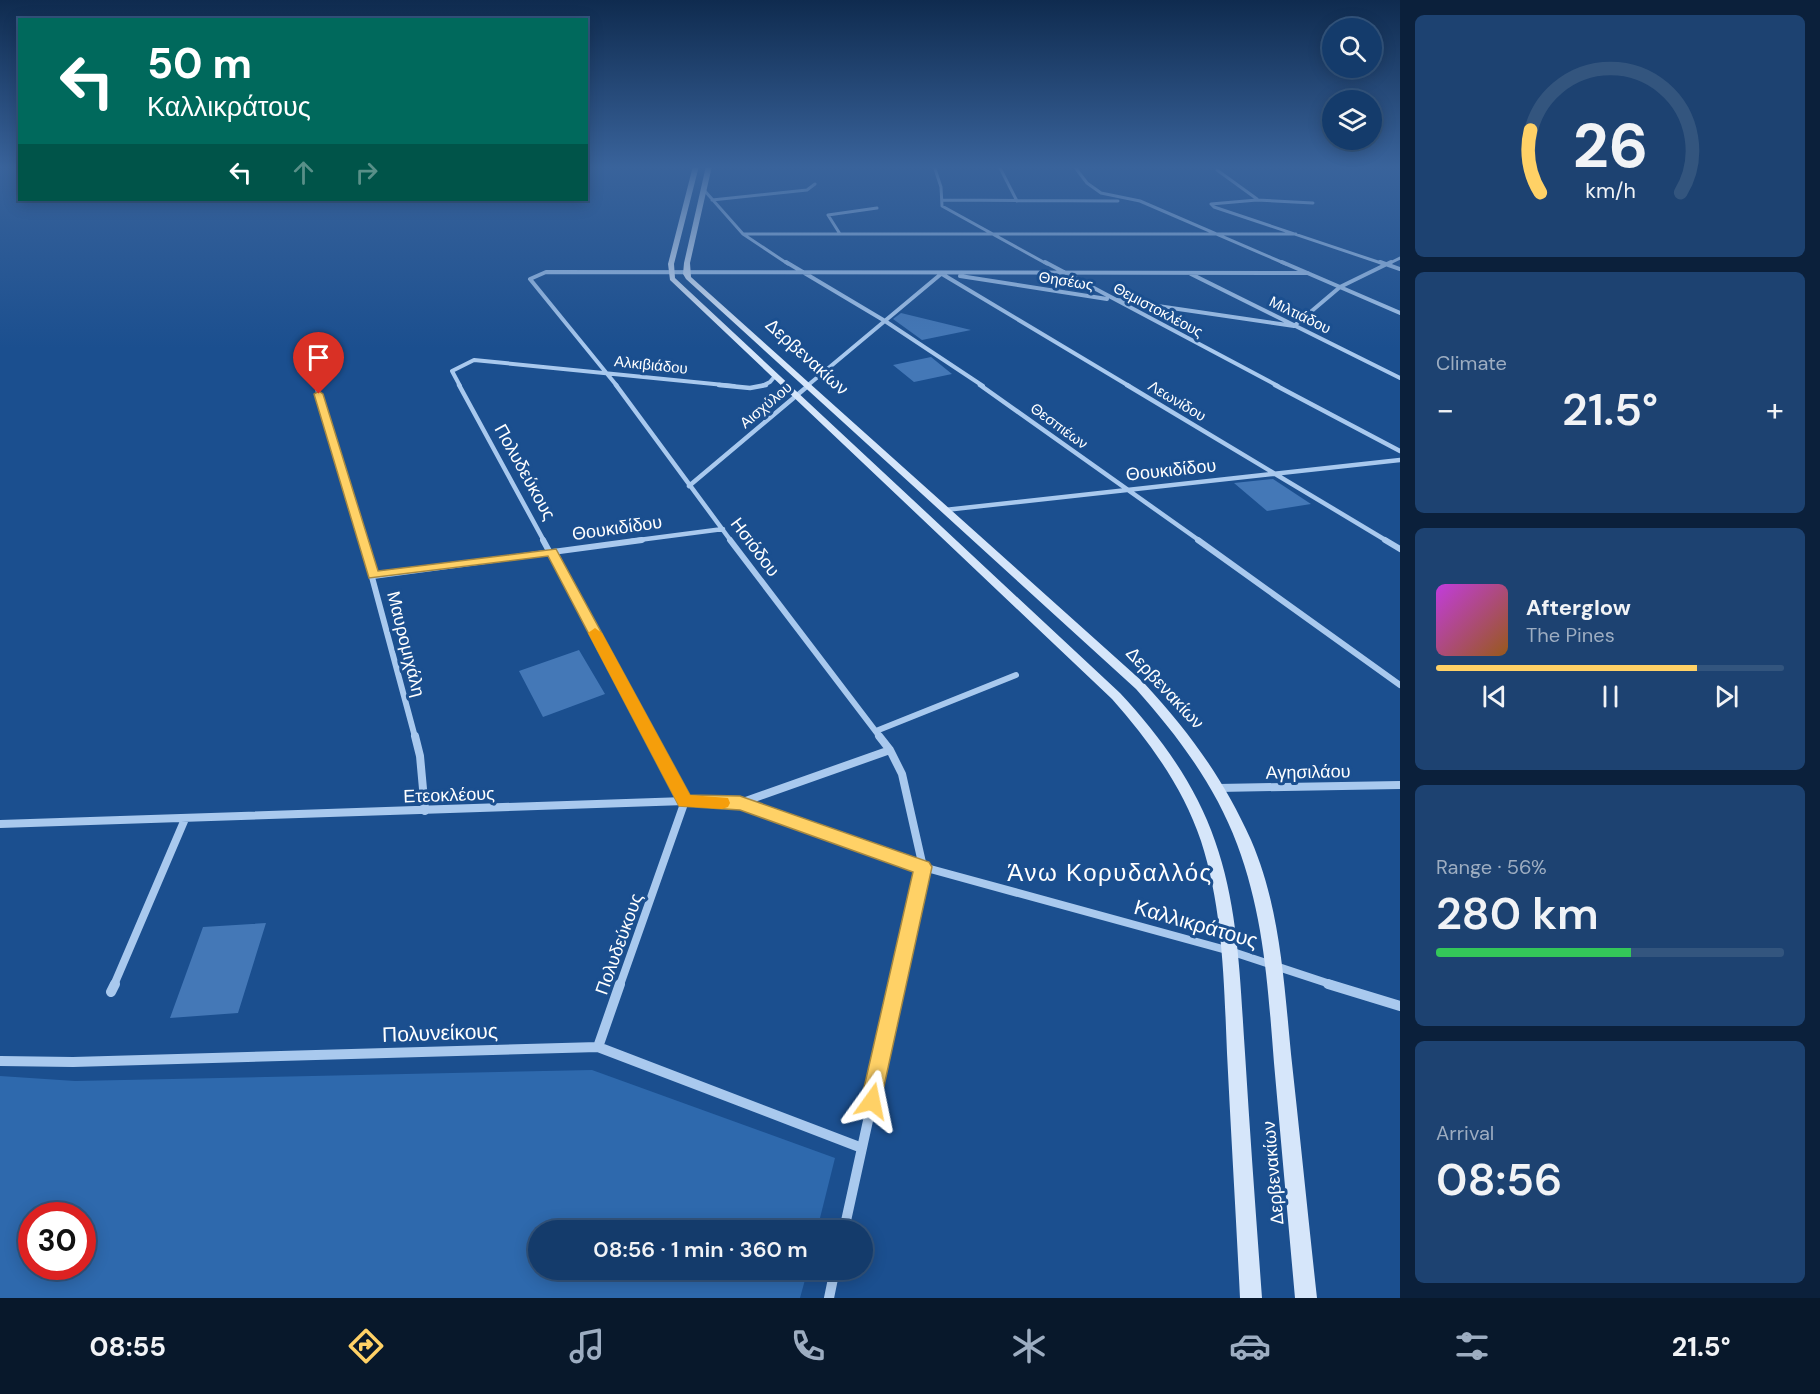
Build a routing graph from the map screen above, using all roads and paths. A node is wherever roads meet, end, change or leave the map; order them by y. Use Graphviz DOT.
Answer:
graph roads {
  1 [pos="680,227"];
  2 [pos="696,227"];
  3 [pos="736,227"];
  4 [pos="836,227"];
  5 [pos="977,227"];
  6 [pos="1198,227"];
  7 [pos="1273,227"];
  8 [pos="743,234"];
  9 [pos="840,234"];
  10 [pos="1296,234"];
  11 [pos="993,235"];
  12 [pos="1217,235"];
  13 [pos="1400,258"];
  14 [pos="1385,264"];
  15 [pos="1400,269"];
  16 [pos="1063,272"];
  17 [pos="1189,273"];
  18 [pos="1308,273"];
  19 [pos="670,274"];
  20 [pos="686,274"];
  21 [pos="942,274"];
  22 [pos="805,275"];
  23 [pos="1340,287"];
  24 [pos="1113,300"];
  25 [pos="1400,313"];
  26 [pos="885,321"];
  27 [pos="1294,326"];
  28 [pos="305,349"];
  29 [pos="519,364"];
  30 [pos="607,372"];
  31 [pos="775,376"];
  32 [pos="1400,378"];
  33 [pos="809,386"];
  34 [pos="797,396"];
  35 [pos="1400,451"];
  36 [pos="1400,460"];
  37 [pos="1276,474"];
  38 [pos="689,486"];
  39 [pos="1125,490"];
  40 [pos="945,510"];
  41 [pos="723,529"];
  42 [pos="1400,549"];
  43 [pos="552,552"];
  44 [pos="373,576"];
  45 [pos="1016,675"];
  46 [pos="1400,685"];
  47 [pos="876,731"];
  48 [pos="890,750"];
  49 [pos="1400,785"];
  50 [pos="1217,788"];
  51 [pos="685,801"];
  52 [pos="740,803"];
  53 [pos="425,811"];
  54 [pos="185,819"];
  55 [pos="0,824"];
  56 [pos="923,867"];
  57 [pos="1230,951"];
  58 [pos="1274,967"];
  59 [pos="111,992"];
  60 [pos="1400,1006"];
  61 [pos="598,1047"];
  62 [pos="0,1060"];
  63 [pos="862,1148"];
  64 [pos="846,1220"];
  65 [pos="833,1280"];
  66 [pos="829,1298"];
  67 [pos="1251,1298"];
  68 [pos="1306,1298"];
  1 -- 19 [label="street"];
  2 -- 20 [label="street"];
  3 -- 8 [label="street, Θεσπιέων"];
  4 -- 9 [label="street"];
  5 -- 11 [label="street, Θεμιστοκλέους"];
  6 -- 12 [label="street"];
  7 -- 10 [label="street"];
  8 -- 9 [label="street"];
  8 -- 22 [label="street, Θεσπιέων"];
  9 -- 11 [label="street"];
  10 -- 12 [label="street"];
  10 -- 14 [label="street"];
  11 -- 12 [label="street"];
  11 -- 16 [label="street, Θεμιστοκλέους"];
  12 -- 18 [label="street"];
  13 -- 14 [label="street"];
  14 -- 15 [label="street"];
  14 -- 23 [label="street"];
  16 -- 17 [label="street"];
  16 -- 21 [label="street"];
  16 -- 24 [label="street, Θεμιστοκλέους"];
  17 -- 18 [label="street"];
  17 -- 27 [label="street, Μιλτιάδου"];
  18 -- 23 [label="street"];
  19 -- 20 [label="street"];
  19 -- 30 [label="street, Ησιόδου"];
  19 -- 31 [label="street, Δερβενακίων"];
  20 -- 22 [label="street"];
  20 -- 33 [label="street, Δερβενακίων"];
  21 -- 22 [label="street"];
  21 -- 24 [label="street, Θησέως"];
  21 -- 26 [label="street, Αισχύλου"];
  21 -- 37 [label="street, Λεωνίδου"];
  22 -- 26 [label="street, Θεσπιέων"];
  23 -- 25 [label="street"];
  23 -- 27 [label="street"];
  24 -- 27 [label="street, Θησέως"];
  24 -- 35 [label="street, Θεμιστοκλέους"];
  26 -- 33 [label="street, Αισχύλου"];
  26 -- 39 [label="street, Θεσπιέων"];
  27 -- 32 [label="street, Μιλτιάδου"];
  28 -- 44 [label="street, Μαυρομιχάλη"];
  29 -- 30 [label="street, Αλκιβιάδου"];
  29 -- 43 [label="street, Πολυδεύκους"];
  30 -- 31 [label="street, Αλκιβιάδου"];
  30 -- 38 [label="street, Ησιόδου"];
  31 -- 34 [label="street, Δερβενακίων"];
  33 -- 34 [label="street, Αισχύλου"];
  33 -- 40 [label="street, Δερβενακίων"];
  34 -- 38 [label="street, Αισχύλου"];
  34 -- 57 [label="street, Δερβενακίων"];
  36 -- 37 [label="street, Θουκιδίδου"];
  37 -- 39 [label="street, Θουκιδίδου"];
  37 -- 42 [label="street, Λεωνίδου"];
  38 -- 41 [label="street, Ησιόδου"];
  39 -- 40 [label="street, Θουκιδίδου"];
  39 -- 46 [label="street, Θεσπιέων"];
  40 -- 50 [label="street, Δερβενακίων"];
  41 -- 43 [label="street, Θουκιδίδου"];
  41 -- 47 [label="street, Ησιόδου"];
  43 -- 44 [label="street, Θουκιδίδου"];
  43 -- 51 [label="street, Πολυδεύκους"];
  44 -- 53 [label="street, Μαυρομιχάλη"];
  45 -- 47 [label="street"];
  47 -- 48 [label="street, Ησιόδου"];
  48 -- 52 [label="street, Ετεοκλέους"];
  48 -- 56 [label="street, Ησιόδου"];
  49 -- 50 [label="street, Αγησιλάου"];
  50 -- 58 [label="street, Δερβενακίων"];
  51 -- 52 [label="street, Ετεοκλέους"];
  51 -- 53 [label="street, Ετεοκλέους"];
  51 -- 61 [label="street, Πολυδεύκους"];
  52 -- 56 [label="street, Καλλικράτους"];
  53 -- 54 [label="street, Ετεοκλέους"];
  54 -- 55 [label="street, Ετεοκλέους"];
  54 -- 59 [label="street"];
  56 -- 57 [label="street, Καλλικράτους"];
  56 -- 63 [label="street"];
  57 -- 58 [label="street, Καλλικράτους"];
  57 -- 67 [label="street, Δερβενακίων"];
  58 -- 60 [label="street, Καλλικράτους"];
  58 -- 68 [label="street, Δερβενακίων"];
  61 -- 62 [label="street, Πολυνείκους"];
  61 -- 63 [label="street, Πολυνείκους"];
  63 -- 64 [label="street"];
  65 -- 66 [label="street"];
}
